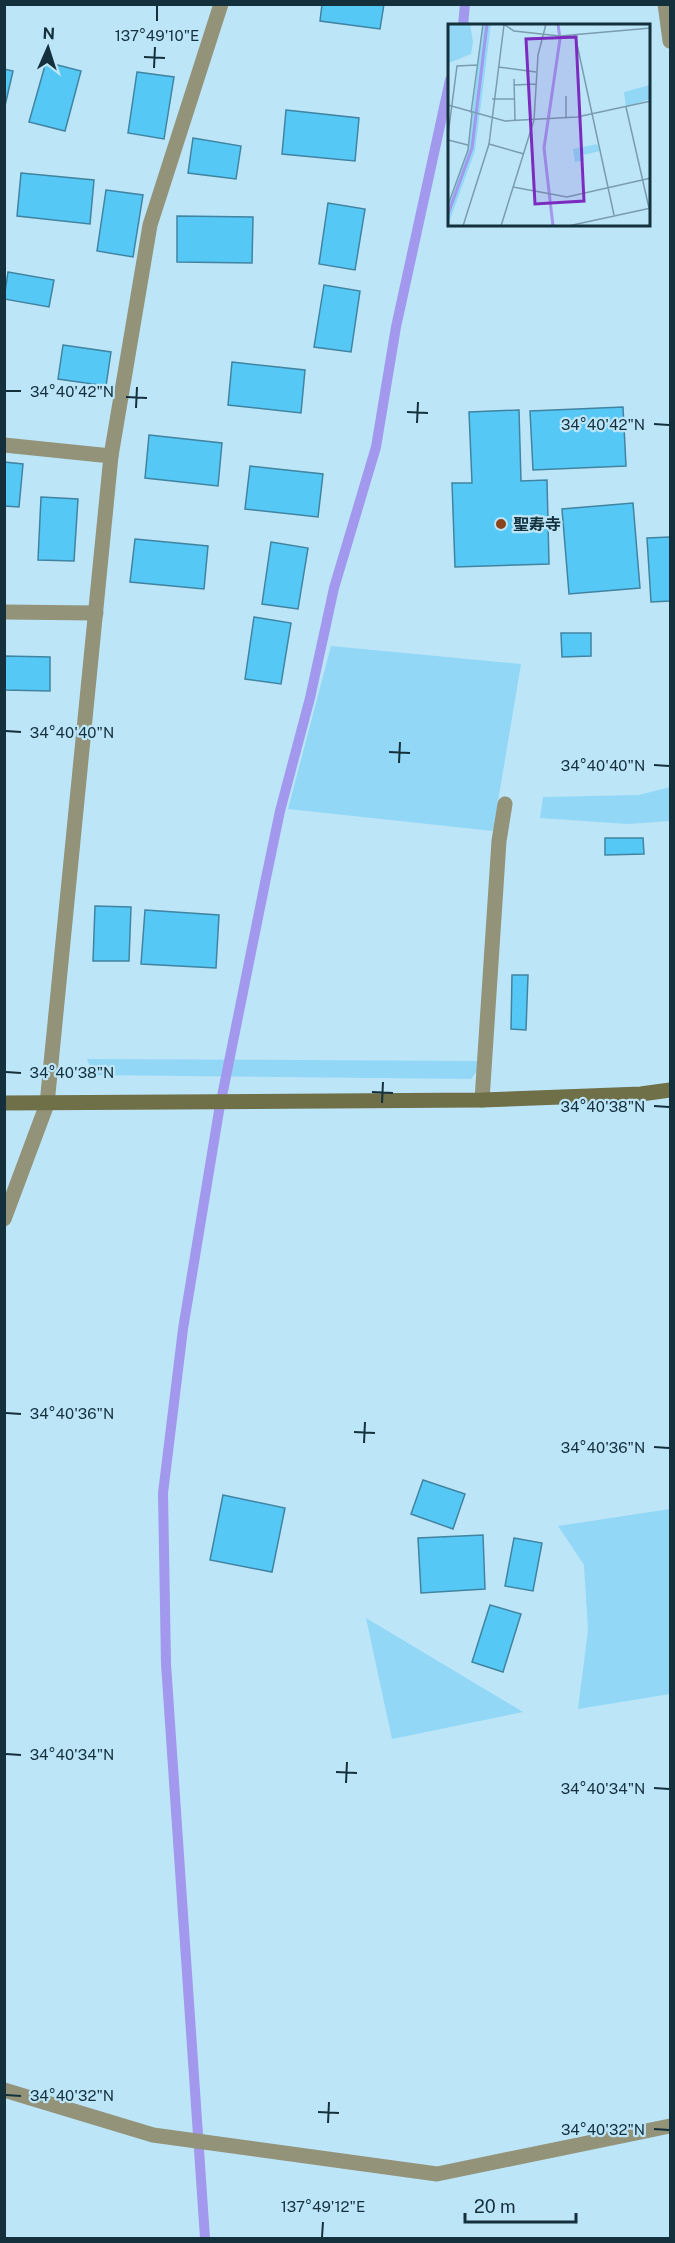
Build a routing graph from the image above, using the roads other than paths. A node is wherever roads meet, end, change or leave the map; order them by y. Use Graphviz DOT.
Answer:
graph roads {
  1 [pos="221,4"];
  2 [pos="665,4"];
  3 [pos="670,41"];
  4 [pos="4,445"];
  5 [pos="111,456"];
  6 [pos="4,612"];
  7 [pos="96,613"];
  8 [pos="505,804"];
  9 [pos="670,1090"];
  10 [pos="482,1100"];
  11 [pos="4,1103"];
  12 [pos="47,1104"];
  13 [pos="4,1219"];
  14 [pos="4,2090"];
  15 [pos="670,2126"];
  1 -- 5 [label="street"];
  2 -- 3 [label="street"];
  4 -- 5 [label="street"];
  5 -- 7 [label="street"];
  6 -- 7 [label="street"];
  7 -- 12 [label="street"];
  8 -- 10 [label="street"];
  9 -- 10 [label="street"];
  10 -- 12 [label="street"];
  11 -- 12 [label="street"];
  12 -- 13 [label="street"];
  14 -- 15 [label="street"];
}
